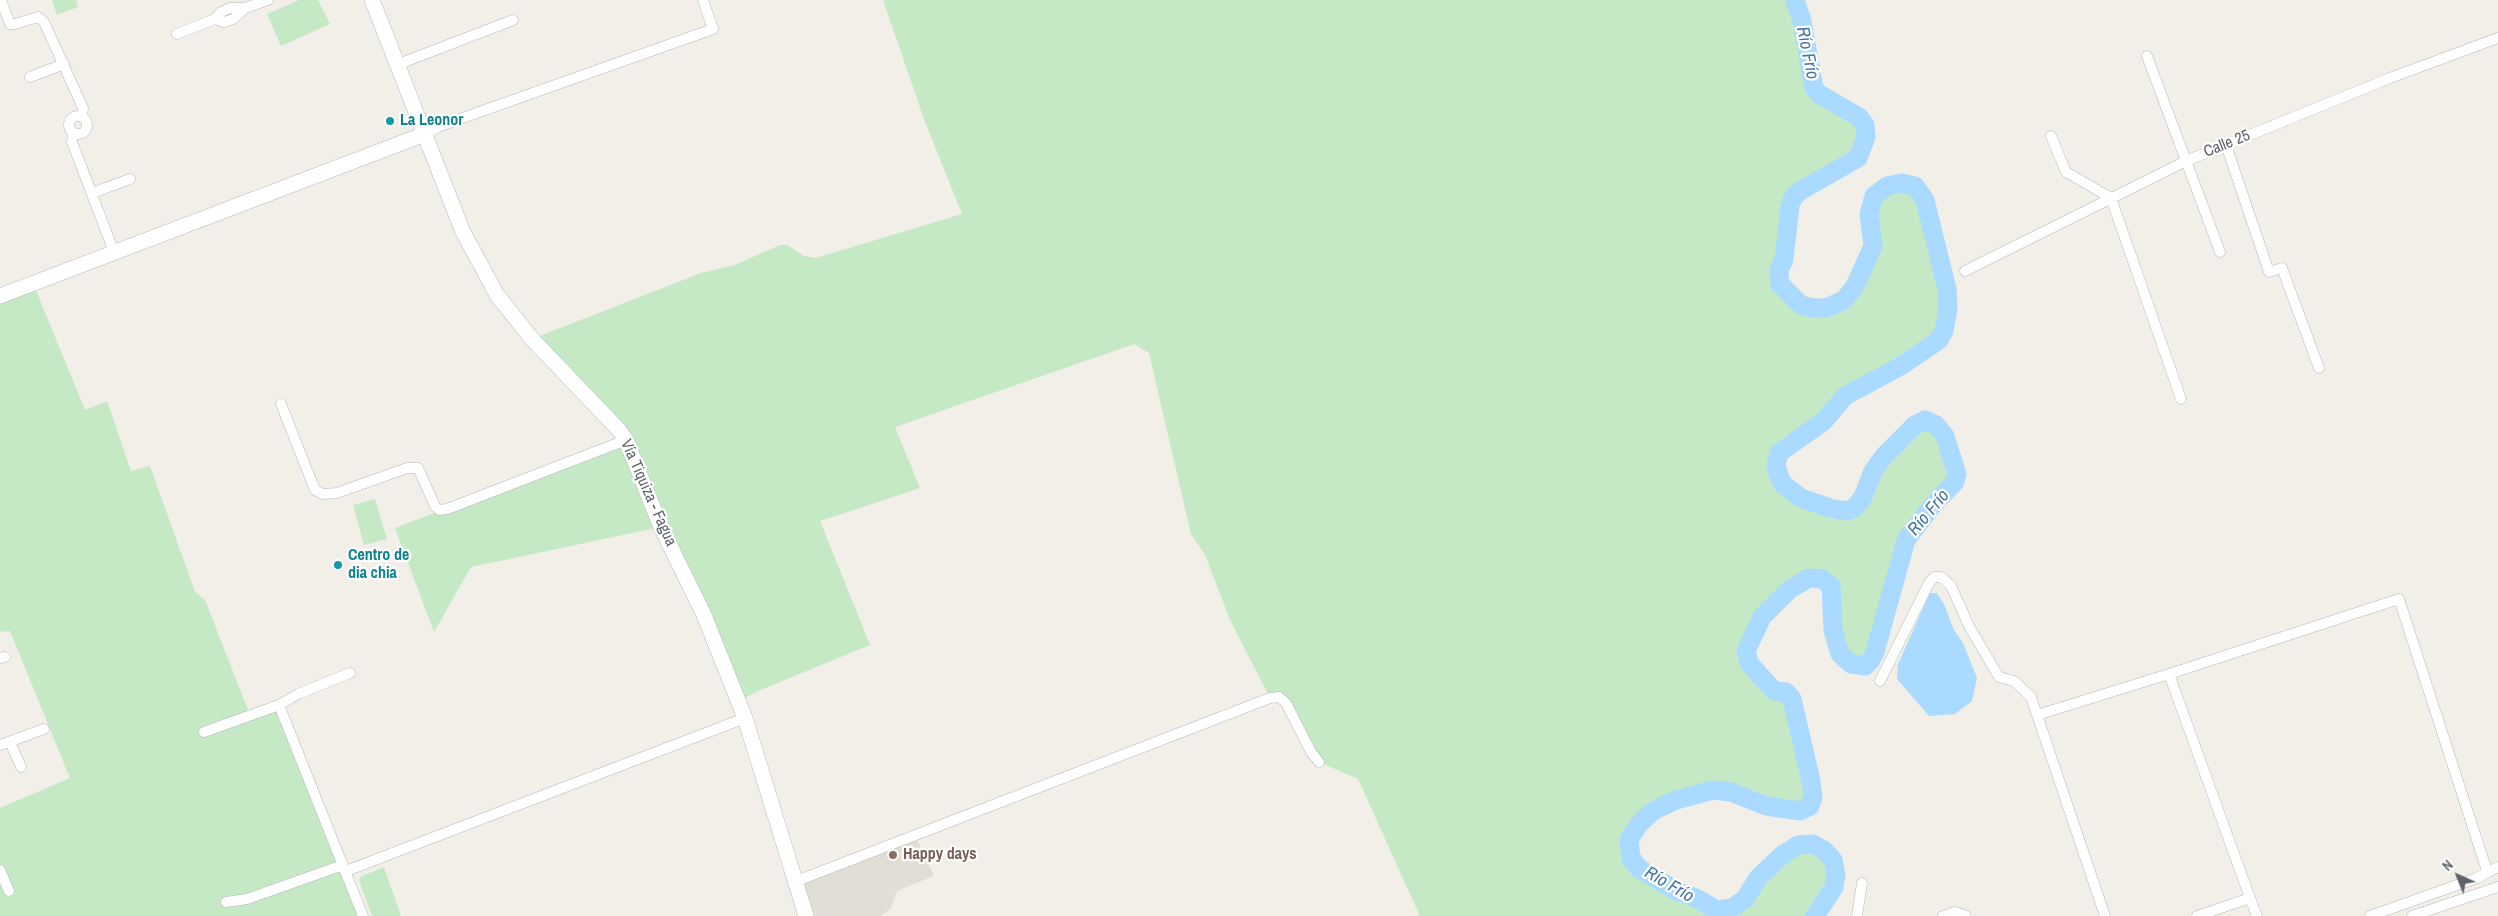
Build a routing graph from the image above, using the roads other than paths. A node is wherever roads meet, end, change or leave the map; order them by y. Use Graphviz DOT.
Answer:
graph roads {
  1 [pos="2,0"];
  2 [pos="268,0"];
  3 [pos="372,0"];
  4 [pos="702,0"];
  5 [pos="513,20"];
  6 [pos="177,34"];
  7 [pos="2498,38"];
  8 [pos="2147,56"];
  9 [pos="395,63"];
  10 [pos="64,64"];
  11 [pos="30,77"];
  12 [pos="425,134"];
  13 [pos="2051,136"];
  14 [pos="2226,145"];
  15 [pos="2186,161"];
  16 [pos="130,180"];
  17 [pos="92,193"];
  18 [pos="2111,198"];
  19 [pos="114,252"];
  20 [pos="2220,252"];
  21 [pos="1965,271"];
  22 [pos="0,296"];
  23 [pos="2320,368"];
  24 [pos="2181,399"];
  25 [pos="281,404"];
  26 [pos="626,440"];
  27 [pos="350,672"];
  28 [pos="2169,674"];
  29 [pos="1880,681"];
  30 [pos="280,705"];
  31 [pos="2037,715"];
  32 [pos="745,718"];
  33 [pos="44,729"];
  34 [pos="204,732"];
  35 [pos="5,744"];
  36 [pos="1318,762"];
  37 [pos="21,767"];
  38 [pos="2498,867"];
  39 [pos="344,868"];
  40 [pos="0,870"];
  41 [pos="2487,871"];
  42 [pos="794,882"];
  43 [pos="1862,883"];
  44 [pos="2498,887"];
  45 [pos="10,891"];
  46 [pos="2250,898"];
  47 [pos="226,902"];
  48 [pos="364,916"];
  49 [pos="806,916"];
  50 [pos="1857,916"];
  51 [pos="1942,916"];
  52 [pos="1966,916"];
  53 [pos="2105,916"];
  54 [pos="2197,916"];
  55 [pos="2257,916"];
  56 [pos="2370,916"];
  57 [pos="2412,916"];
  1 -- 10 [label="street"];
  2 -- 6 [label="street"];
  3 -- 9 [label="street, Vía Tiquiza - Fagua"];
  4 -- 12 [label="street"];
  5 -- 9 [label="street"];
  7 -- 14 [label="street, Calle 25"];
  8 -- 15 [label="street"];
  9 -- 12 [label="street, Vía Tiquiza - Fagua"];
  10 -- 11 [label="street"];
  10 -- 17 [label="street"];
  12 -- 19 [label="street"];
  12 -- 26 [label="street, Vía Tiquiza - Fagua"];
  13 -- 18 [label="street"];
  14 -- 15 [label="street, Calle 25"];
  14 -- 23 [label="street"];
  15 -- 18 [label="street, Calle 25"];
  15 -- 20 [label="street"];
  16 -- 17 [label="street"];
  17 -- 19 [label="street"];
  18 -- 21 [label="street, Calle 25"];
  18 -- 24 [label="street"];
  19 -- 22 [label="street"];
  25 -- 26 [label="street"];
  26 -- 32 [label="street, Vía Tiquiza - Fagua"];
  27 -- 30 [label="street"];
  28 -- 31 [label="street"];
  28 -- 41 [label="street"];
  28 -- 46 [label="street"];
  29 -- 31 [label="street"];
  30 -- 34 [label="street"];
  30 -- 39 [label="street"];
  31 -- 53 [label="street"];
  32 -- 39 [label="street"];
  32 -- 42 [label="street, Vía Tiquiza - Fagua"];
  33 -- 35 [label="street"];
  35 -- 37 [label="street"];
  36 -- 42 [label="street"];
  38 -- 41 [label="street"];
  39 -- 47 [label="street"];
  39 -- 48 [label="street"];
  40 -- 45 [label="street"];
  41 -- 56 [label="street"];
  42 -- 49 [label="street, Vía Tiquiza - Fagua"];
  43 -- 50 [label="street"];
  44 -- 57 [label="street"];
  46 -- 54 [label="street"];
  46 -- 55 [label="street"];
  51 -- 52 [label="street"];
}
